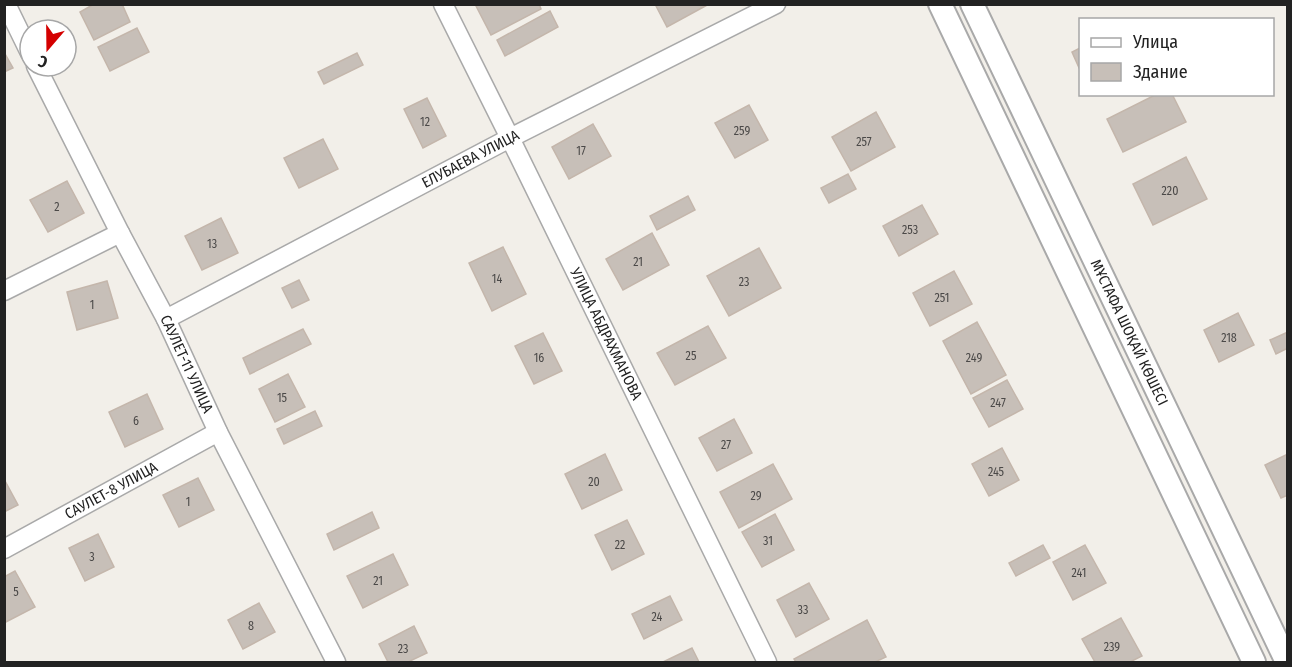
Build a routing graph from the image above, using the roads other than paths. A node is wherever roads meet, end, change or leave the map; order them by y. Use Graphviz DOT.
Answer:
graph roads {
  1 [pos="6,4"];
  2 [pos="443,4"];
  3 [pos="776,4"];
  4 [pos="940,4"];
  5 [pos="972,4"];
  6 [pos="18,28"];
  7 [pos="42,78"];
  8 [pos="510,138"];
  9 [pos="120,233"];
  10 [pos="4,291"];
  11 [pos="166,319"];
  12 [pos="218,432"];
  13 [pos="4,549"];
  14 [pos="336,663"];
  15 [pos="767,663"];
  16 [pos="1254,663"];
  17 [pos="1287,663"];
  1 -- 6 [label="street"];
  2 -- 8 [label="street, УЛИЦА АБДРАХМАНОВА"];
  3 -- 8 [label="street, ЕЛУБАЕВА УЛИЦА"];
  4 -- 16 [label="street, МҰСТАФА ШОҚАЙ КӨШЕСІ"];
  5 -- 17 [label="street, МҰСТАФА ШОҚАЙ КӨШЕСІ"];
  7 -- 9 [label="street, САУЛЕТ-11 УЛИЦА"];
  8 -- 11 [label="street, ЕЛУБАЕВА УЛИЦА"];
  8 -- 15 [label="street, УЛИЦА АБДРАХМАНОВА"];
  9 -- 10 [label="street"];
  9 -- 11 [label="street, САУЛЕТ-11 УЛИЦА"];
  11 -- 12 [label="street, САУЛЕТ-11 УЛИЦА"];
  12 -- 13 [label="street, САУЛЕТ-8 УЛИЦА"];
  12 -- 14 [label="street, САУЛЕТ-11 УЛИЦА"];
}
